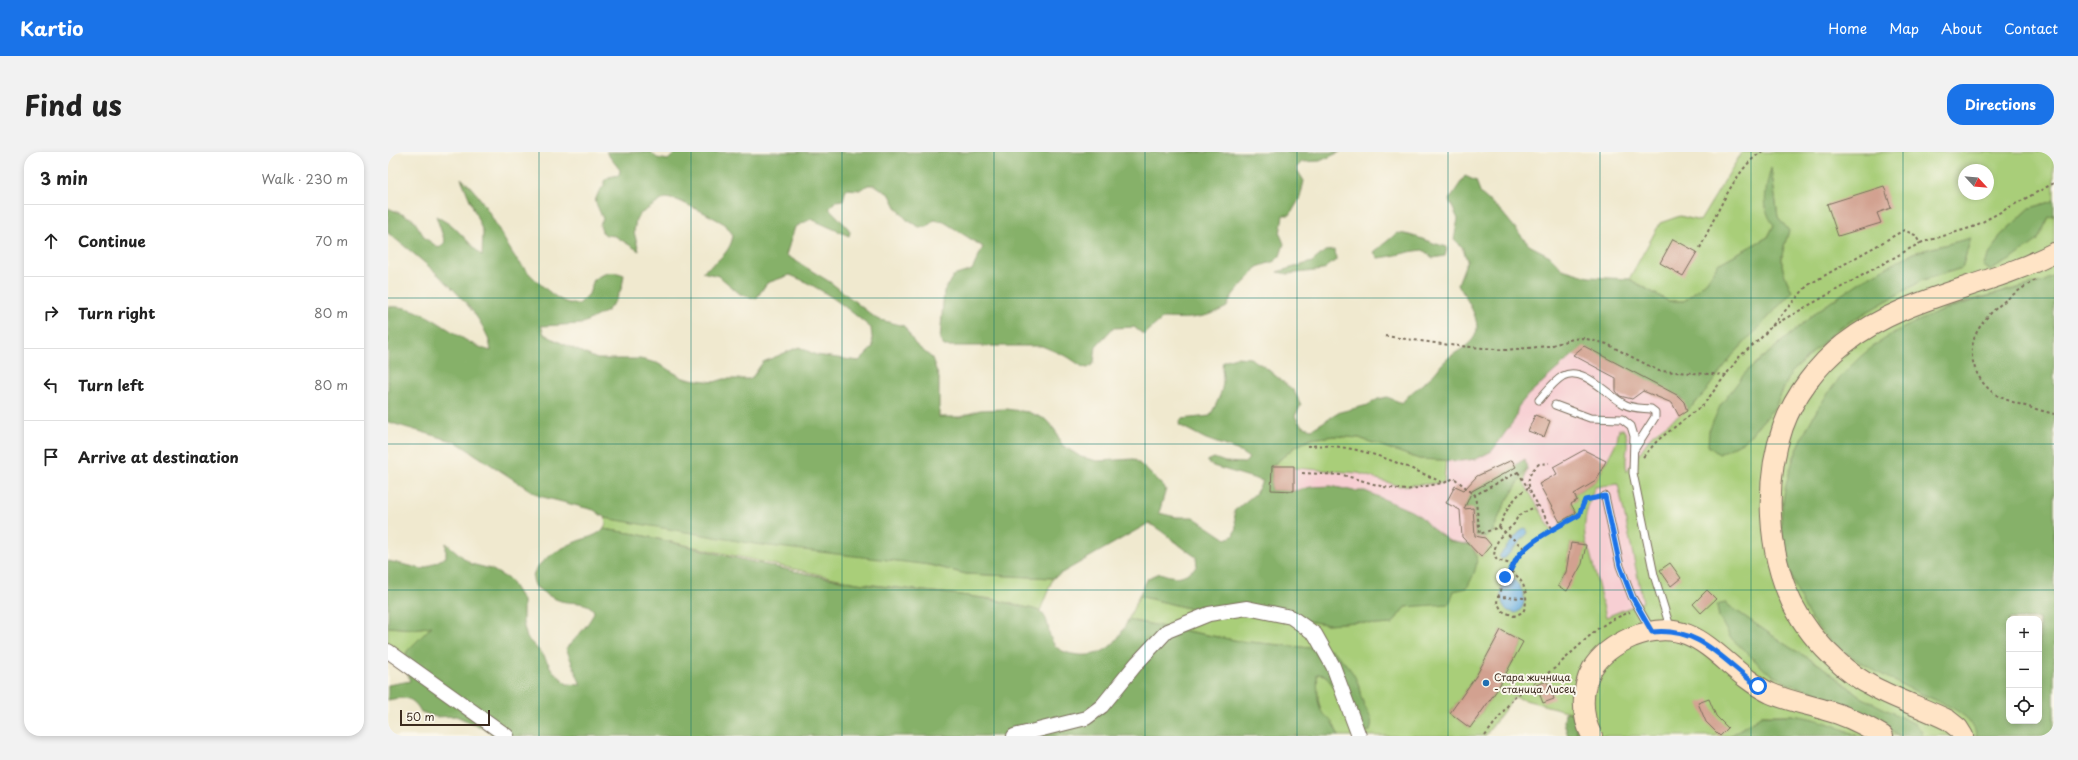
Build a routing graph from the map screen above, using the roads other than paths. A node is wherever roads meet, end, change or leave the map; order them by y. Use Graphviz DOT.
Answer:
graph roads {
  1 [pos="2054,253"];
  2 [pos="1539,400"];
  3 [pos="1555,405"];
  4 [pos="1633,452"];
  5 [pos="1605,496"];
  6 [pos="1652,632"];
  7 [pos="1672,632"];
  8 [pos="388,651"];
  9 [pos="507,736"];
  10 [pos="1014,736"];
  11 [pos="1359,736"];
  12 [pos="1592,736"];
  13 [pos="1883,736"];
  14 [pos="1963,736"];
  1 -- 14 [label="main road"];
  2 -- 4 [label="lane"];
  3 -- 4 [label="lane"];
  4 -- 7 [label="lane"];
  5 -- 6 [label="lane"];
  6 -- 7 [label="main road"];
  6 -- 12 [label="main road"];
  7 -- 13 [label="main road"];
  8 -- 9 [label="street"];
  10 -- 11 [label="street"];
}
